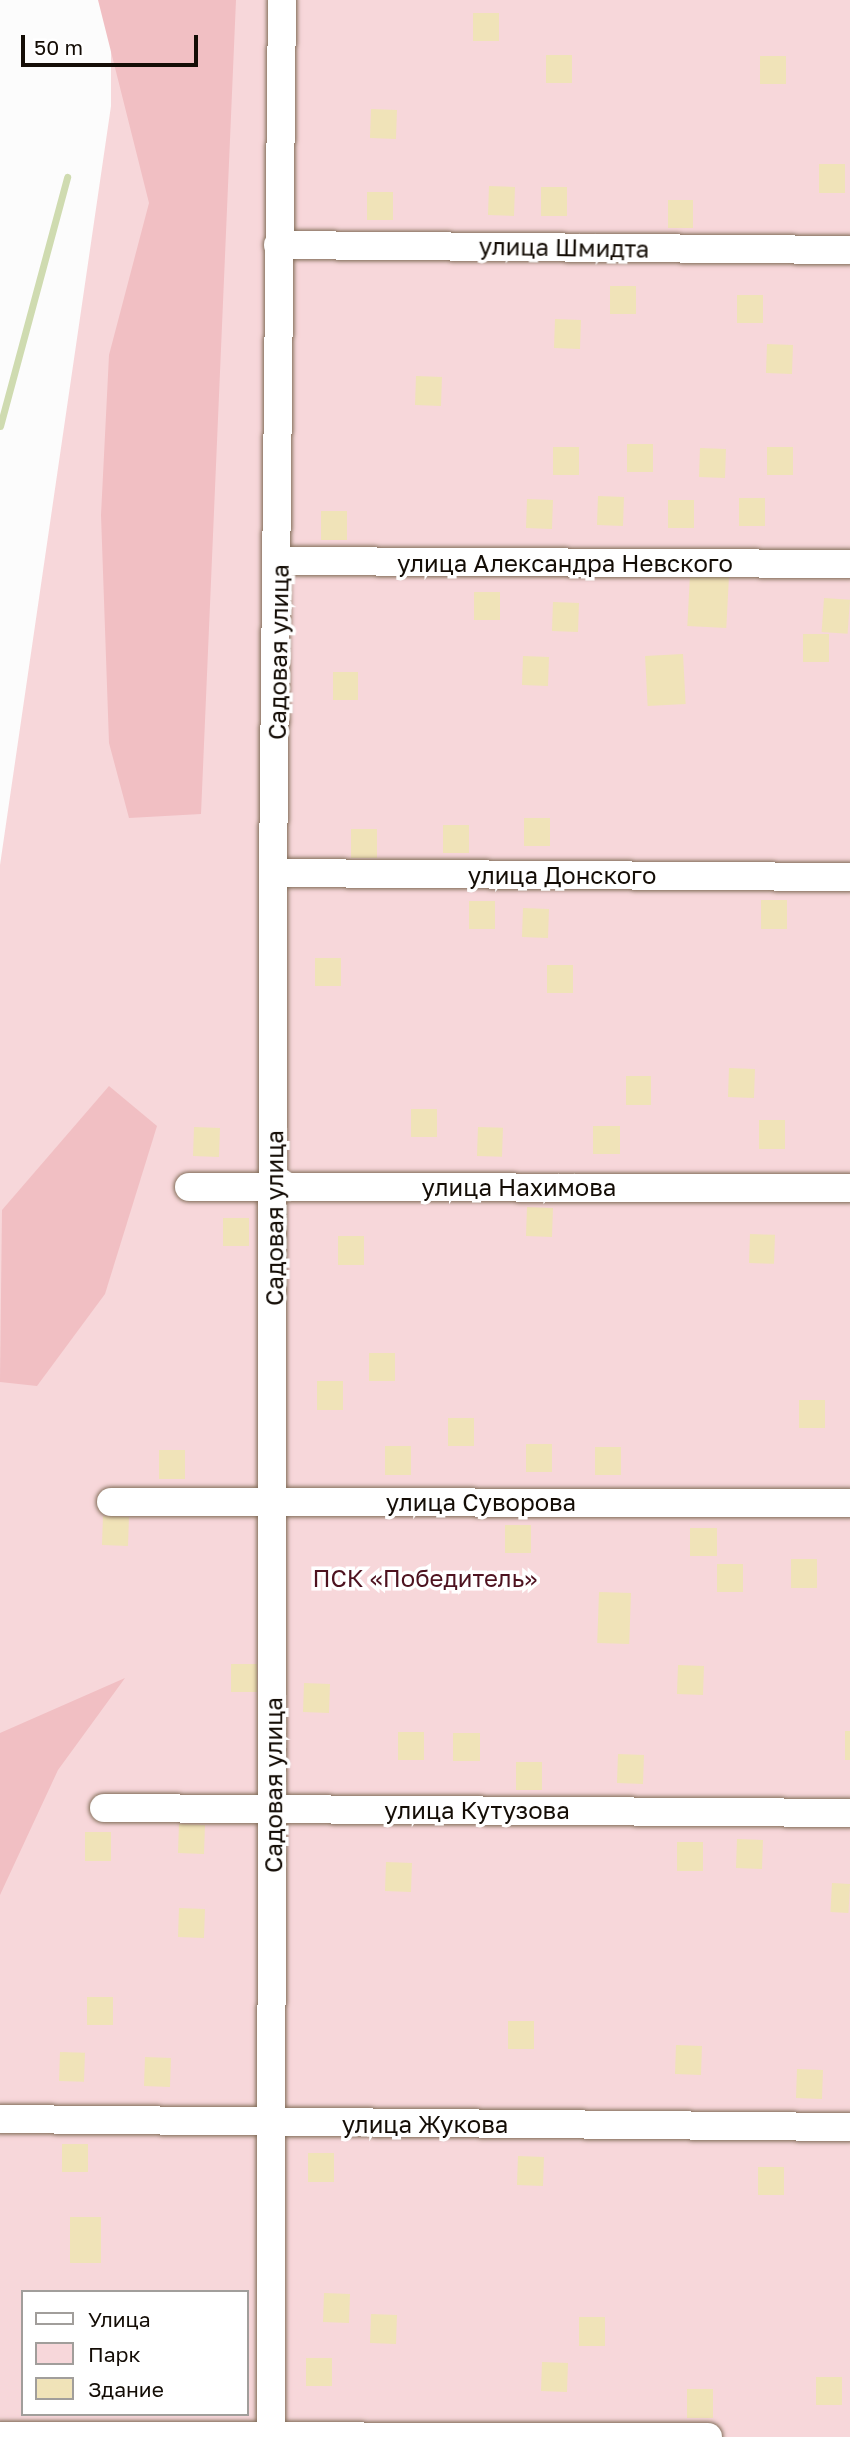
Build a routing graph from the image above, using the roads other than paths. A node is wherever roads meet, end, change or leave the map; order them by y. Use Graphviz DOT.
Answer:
graph roads {
  1 [pos="282,0"];
  2 [pos="278,245"];
  3 [pos="850,250"];
  4 [pos="280,561"];
  5 [pos="850,564"];
  6 [pos="273,873"];
  7 [pos="850,877"];
  8 [pos="274,1185"];
  9 [pos="189,1187"];
  10 [pos="850,1188"];
  11 [pos="274,1501"];
  12 [pos="111,1502"];
  13 [pos="850,1503"];
  14 [pos="104,1808"];
  15 [pos="272,1809"];
  16 [pos="850,1813"];
  17 [pos="0,2119"];
  18 [pos="276,2123"];
  19 [pos="850,2127"];
  20 [pos="0,2436"];
  21 [pos="271,2436"];
  22 [pos="708,2437"];
  1 -- 2 [label="street, Садовая улица"];
  2 -- 3 [label="street, улица Шмидта"];
  2 -- 4 [label="street, Садовая улица"];
  4 -- 5 [label="street, улица Александра Невского"];
  4 -- 6 [label="street, Садовая улица"];
  6 -- 7 [label="street, улица Донского"];
  6 -- 8 [label="street, Садовая улица"];
  8 -- 9 [label="street, улица Нахимова"];
  8 -- 10 [label="street, улица Нахимова"];
  8 -- 11 [label="street, Садовая улица"];
  11 -- 12 [label="street, улица Суворова"];
  11 -- 13 [label="street, улица Суворова"];
  11 -- 15 [label="street, Садовая улица"];
  14 -- 15 [label="street, улица Кутузова"];
  15 -- 16 [label="street, улица Кутузова"];
  15 -- 18 [label="street, Садовая улица"];
  17 -- 18 [label="street, улица Жукова"];
  18 -- 19 [label="street, улица Жукова"];
  18 -- 21 [label="street, Садовая улица"];
  20 -- 21 [label="street"];
  21 -- 22 [label="street"];
}
